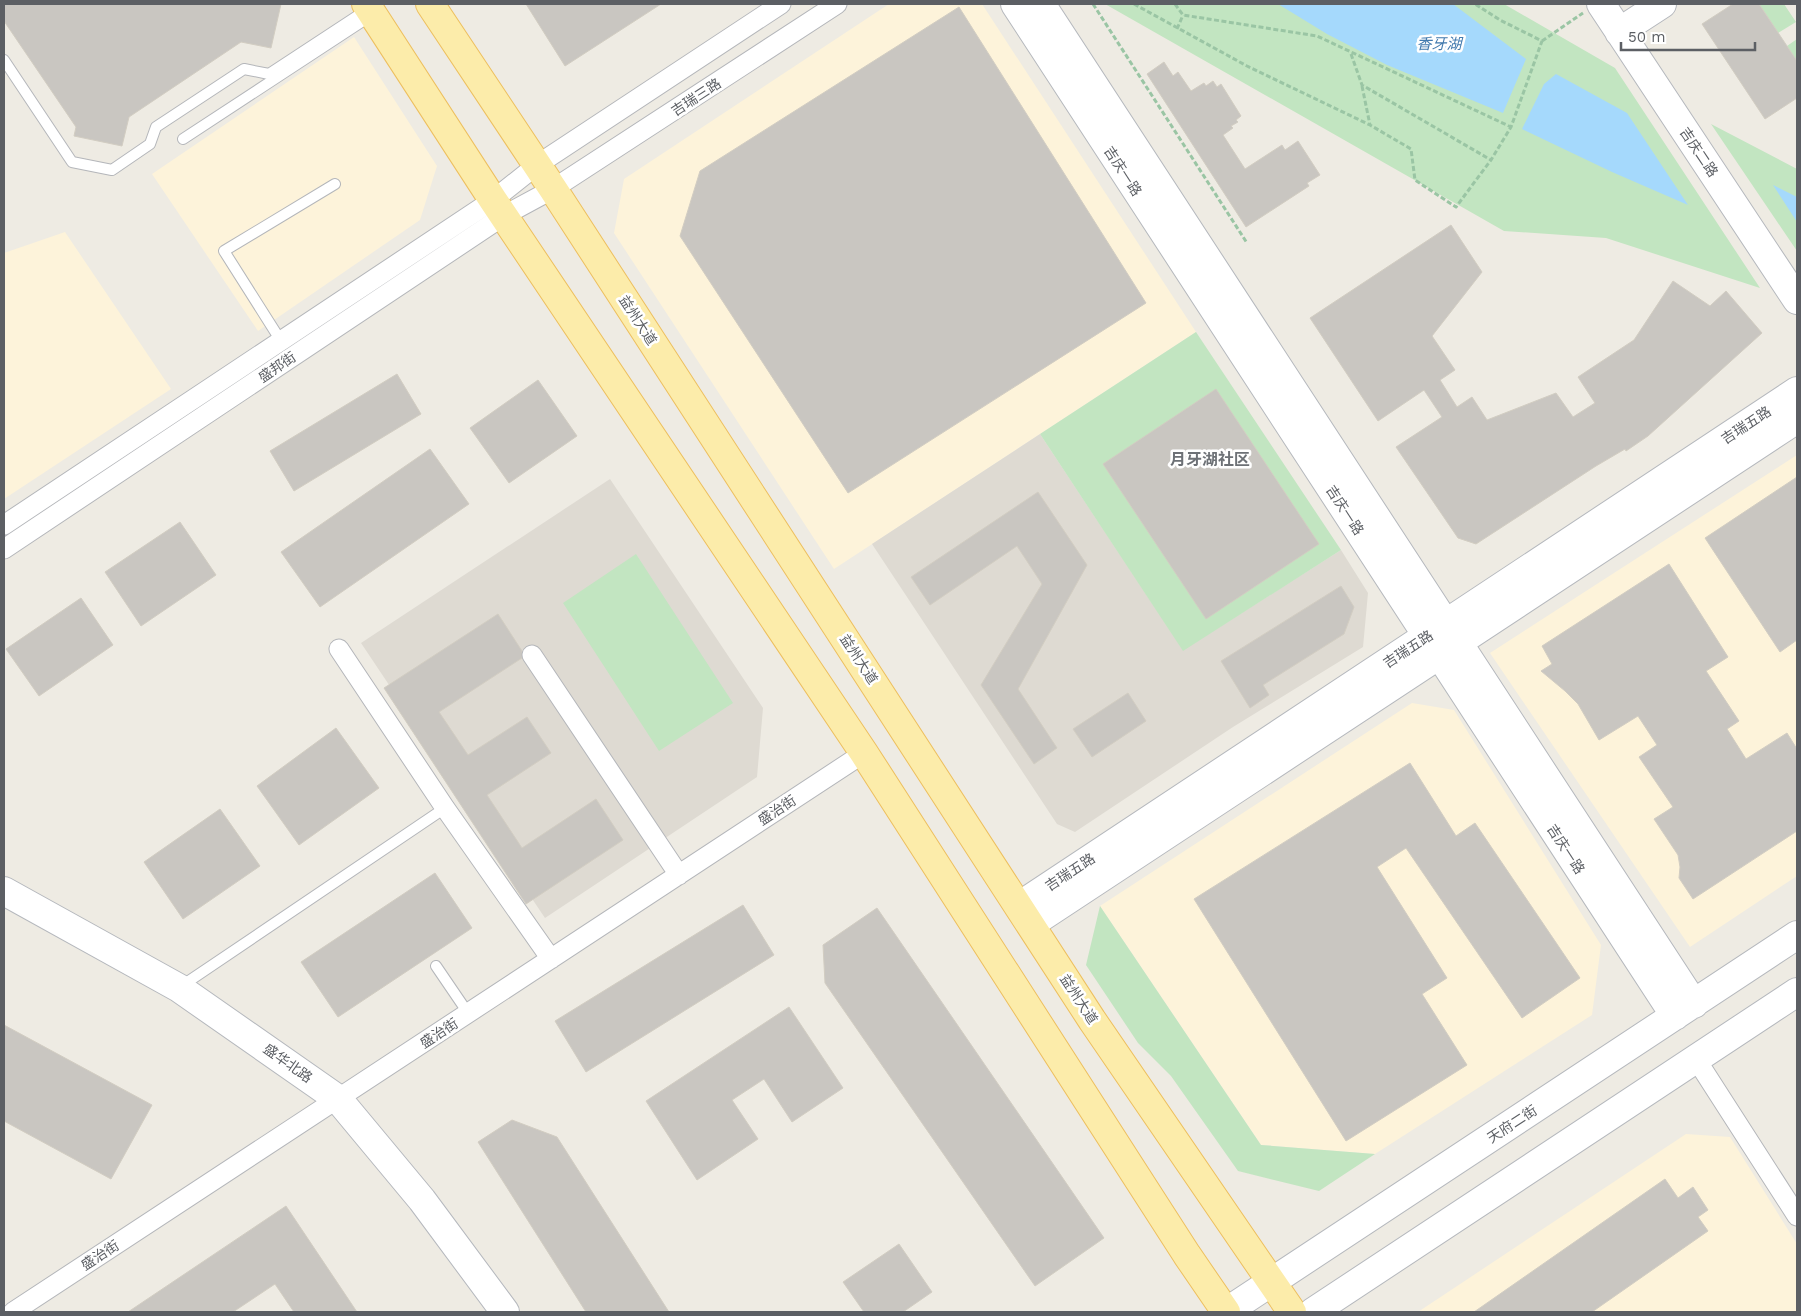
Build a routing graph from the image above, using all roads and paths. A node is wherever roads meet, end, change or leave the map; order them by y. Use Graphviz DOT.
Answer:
graph roads {
  1 [pos="430,4"];
  2 [pos="781,4"];
  3 [pos="837,4"];
  4 [pos="1015,4"];
  5 [pos="1041,4"];
  6 [pos="1093,4"];
  7 [pos="1134,4"];
  8 [pos="1176,4"];
  9 [pos="1475,4"];
  10 [pos="1662,4"];
  11 [pos="1592,8"];
  12 [pos="370,9"];
  13 [pos="1183,15"];
  14 [pos="1177,29"];
  15 [pos="1619,32"];
  16 [pos="1542,41"];
  17 [pos="1351,53"];
  18 [pos="4,60"];
  19 [pos="1362,85"];
  20 [pos="1370,125"];
  21 [pos="1511,127"];
  22 [pos="183,139"];
  23 [pos="1491,160"];
  24 [pos="537,165"];
  25 [pos="336,184"];
  26 [pos="553,189"];
  27 [pos="499,208"];
  28 [pos="1247,242"];
  29 [pos="1797,300"];
  30 [pos="281,340"];
  31 [pos="1797,391"];
  32 [pos="1797,419"];
  33 [pos="4,525"];
  34 [pos="4,549"];
  35 [pos="1442,639"];
  36 [pos="339,649"];
  37 [pos="532,655"];
  38 [pos="864,753"];
  39 [pos="445,808"];
  40 [pos="679,875"];
  41 [pos="4,891"];
  42 [pos="1025,915"];
  43 [pos="1797,936"];
  44 [pos="551,959"];
  45 [pos="436,966"];
  46 [pos="179,988"];
  47 [pos="1797,992"];
  48 [pos="1684,1010"];
  49 [pos="468,1013"];
  50 [pos="1696,1059"];
  51 [pos="338,1099"];
  52 [pos="1797,1216"];
  53 [pos="1272,1282"];
  54 [pos="13,1312"];
  55 [pos="505,1312"];
  56 [pos="1226,1312"];
  57 [pos="1292,1312"];
  58 [pos="1312,1312"];
  1 -- 24 [label="main road, 益州大道"];
  2 -- 24 [label="street"];
  3 -- 26 [label="street, 吉瑞三路"];
  4 -- 35 [label="street, 吉庆一路"];
  5 -- 35 [label="street, 吉庆一路"];
  6 -- 28 [label="path"];
  7 -- 14 [label="path"];
  8 -- 13 [label="path"];
  9 -- 16 [label="path"];
  10 -- 15 [label="street"];
  11 -- 15 [label="street, 吉庆二路"];
  11 -- 16 [label="path"];
  12 -- 18 [label="lane"];
  12 -- 22 [label="lane"];
  12 -- 27 [label="main road"];
  13 -- 14 [label="path"];
  13 -- 17 [label="path"];
  14 -- 20 [label="path"];
  15 -- 29 [label="street, 吉庆二路"];
  16 -- 21 [label="path"];
  17 -- 19 [label="path"];
  17 -- 21 [label="path"];
  19 -- 20 [label="path"];
  19 -- 23 [label="path"];
  20 -- 23 [label="path"];
  21 -- 23 [label="path"];
  24 -- 26 [label="main road, 益州大道"];
  24 -- 27 [label="street, 盛邦街"];
  25 -- 30 [label="lane"];
  26 -- 27 [label="street, 盛邦街"];
  26 -- 42 [label="main road, 益州大道"];
  27 -- 30 [label="street, 盛邦街"];
  27 -- 34 [label="street, 盛邦街"];
  27 -- 38 [label="main road"];
  30 -- 33 [label="street, 盛邦街"];
  31 -- 35 [label="street, 吉瑞五路"];
  32 -- 35 [label="street, 吉瑞五路"];
  35 -- 42 [label="street, 吉瑞五路"];
  35 -- 48 [label="street, 吉庆一路"];
  36 -- 39 [label="street"];
  37 -- 40 [label="street"];
  38 -- 40 [label="street, 盛治街"];
  38 -- 56 [label="main road"];
  39 -- 44 [label="street"];
  39 -- 46 [label="lane"];
  40 -- 44 [label="street, 盛治街"];
  41 -- 46 [label="street, 盛华北路"];
  42 -- 53 [label="main road, 益州大道"];
  43 -- 48 [label="street, 天府二街"];
  44 -- 49 [label="street, 盛治街"];
  45 -- 49 [label="lane"];
  46 -- 51 [label="street, 盛华北路"];
  47 -- 50 [label="street"];
  48 -- 53 [label="street, 天府二街"];
  49 -- 51 [label="street, 盛治街"];
  50 -- 52 [label="street"];
  50 -- 58 [label="street"];
  51 -- 54 [label="street, 盛治街"];
  51 -- 55 [label="street, 盛华北路"];
  53 -- 56 [label="street, 天府二街"];
  53 -- 57 [label="main road, 益州大道"];
}
